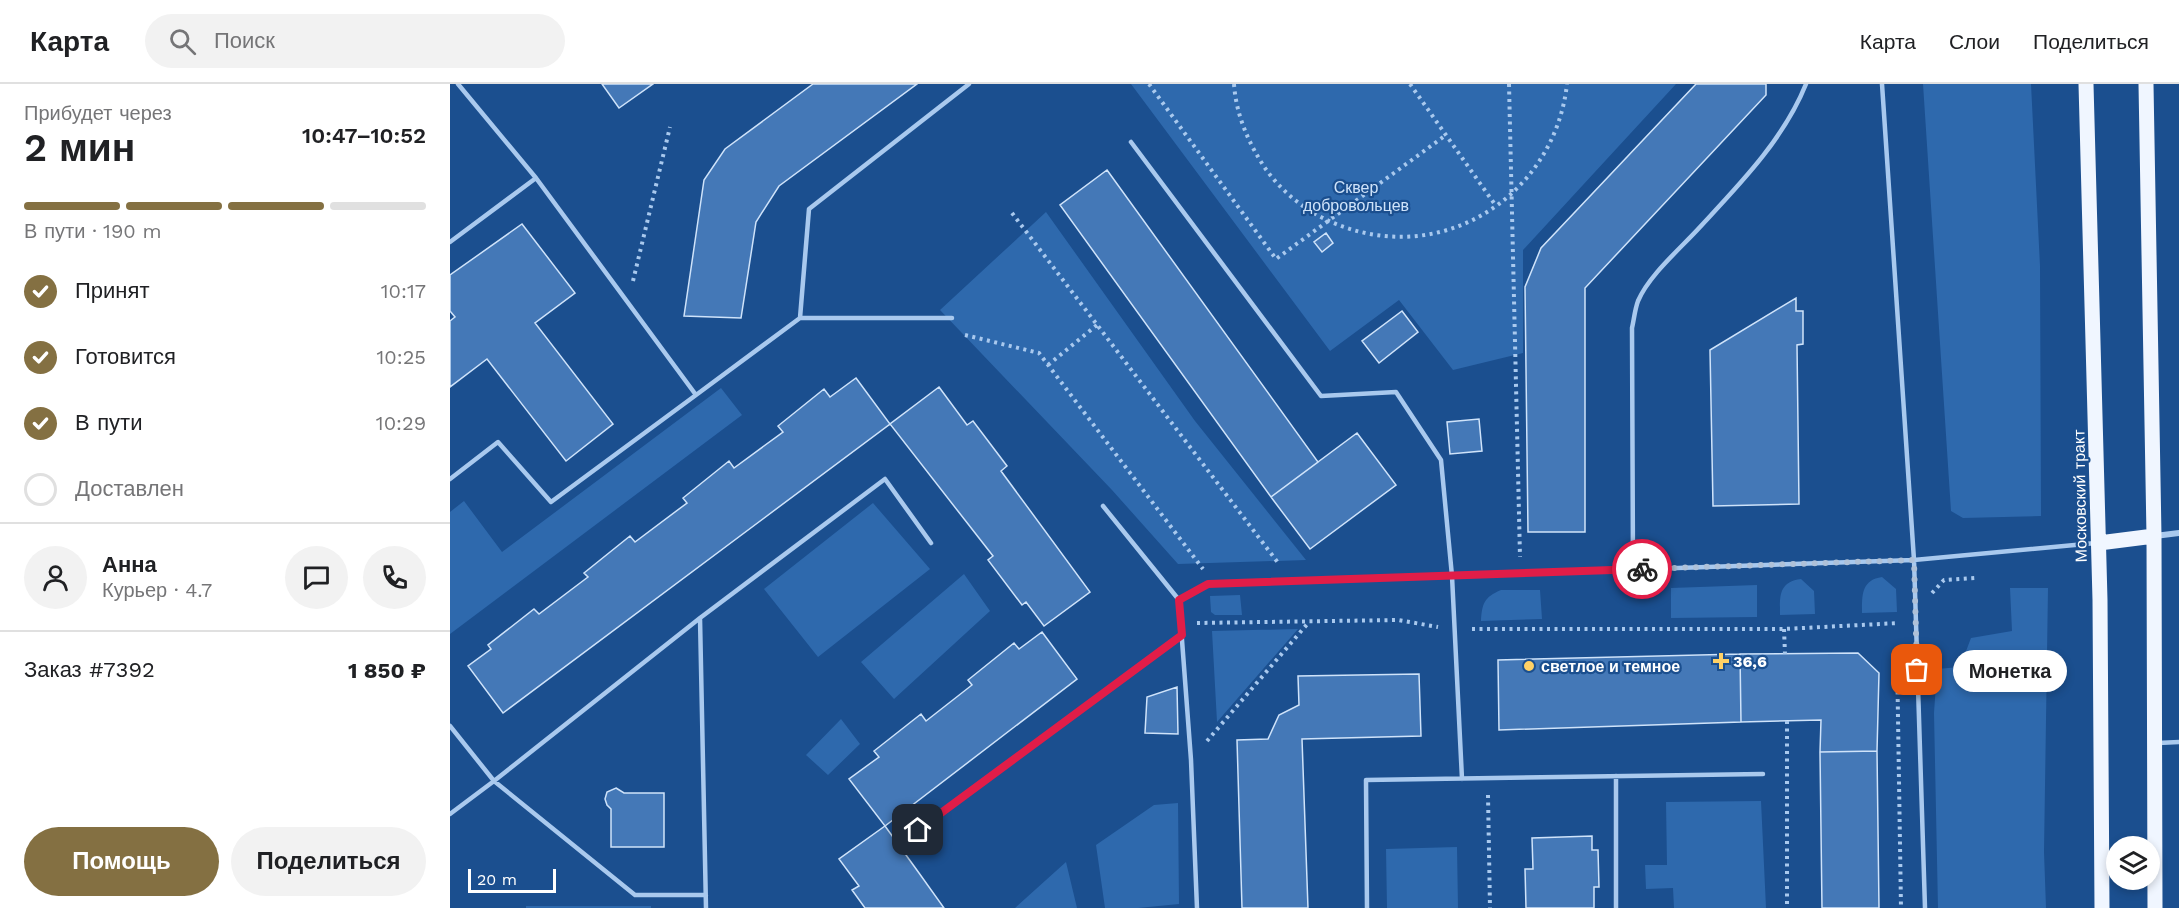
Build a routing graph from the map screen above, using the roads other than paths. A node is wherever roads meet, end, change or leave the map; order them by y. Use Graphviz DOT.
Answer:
graph roads {
  1 [pos="458,84"];
  2 [pos="969,84"];
  3 [pos="1806,84"];
  4 [pos="1882,84"];
  5 [pos="2086,84"];
  6 [pos="2148,84"];
  7 [pos="1131,142"];
  8 [pos="536,178"];
  9 [pos="450,242"];
  10 [pos="800,318"];
  11 [pos="952,318"];
  12 [pos="696,395"];
  13 [pos="450,479"];
  14 [pos="1103,506"];
  15 [pos="2179,533"];
  16 [pos="2154,536"];
  17 [pos="931,543"];
  18 [pos="2099,543"];
  19 [pos="1914,560"];
  20 [pos="1633,570"];
  21 [pos="1452,576"];
  22 [pos="1179,600"];
  23 [pos="700,618"];
  24 [pos="1182,635"];
  25 [pos="450,726"];
  26 [pos="2179,742"];
  27 [pos="2154,743"];
  28 [pos="1763,774"];
  29 [pos="1616,776"];
  30 [pos="1462,779"];
  31 [pos="494,781"];
  32 [pos="450,814"];
  33 [pos="918,830"];
  34 [pos="706,895"];
  35 [pos="706,908"];
  36 [pos="1197,908"];
  37 [pos="1368,908"];
  38 [pos="1616,908"];
  39 [pos="1925,908"];
  40 [pos="2102,908"];
  41 [pos="2155,908"];
  1 -- 8 [label="lane"];
  2 -- 10 [label="lane"];
  3 -- 20 [label="lane"];
  4 -- 19 [label="lane"];
  5 -- 18 [label="main road, Московский тракт"];
  6 -- 16 [label="main road"];
  7 -- 21 [label="lane"];
  8 -- 9 [label="lane"];
  8 -- 12 [label="lane"];
  10 -- 11 [label="lane"];
  10 -- 12 [label="lane"];
  12 -- 13 [label="lane"];
  14 -- 22 [label="lane"];
  15 -- 16 [label="street"];
  16 -- 18 [label="main road"];
  16 -- 27 [label="main road"];
  17 -- 23 [label="lane"];
  18 -- 19 [label="lane"];
  18 -- 40 [label="main road, Московский тракт"];
  19 -- 20 [label="lane"];
  19 -- 39 [label="lane"];
  20 -- 21 [label="lane"];
  21 -- 22 [label="lane"];
  21 -- 30 [label="lane"];
  22 -- 24 [label="lane"];
  23 -- 31 [label="lane"];
  23 -- 34 [label="lane"];
  24 -- 33 [label="lane"];
  24 -- 36 [label="lane"];
  25 -- 31 [label="lane"];
  26 -- 27 [label="lane"];
  27 -- 41 [label="main road"];
  28 -- 29 [label="lane"];
  29 -- 30 [label="lane"];
  29 -- 38 [label="lane"];
  30 -- 37 [label="lane"];
  31 -- 32 [label="lane"];
  31 -- 34 [label="lane"];
  34 -- 35 [label="lane"];
}
